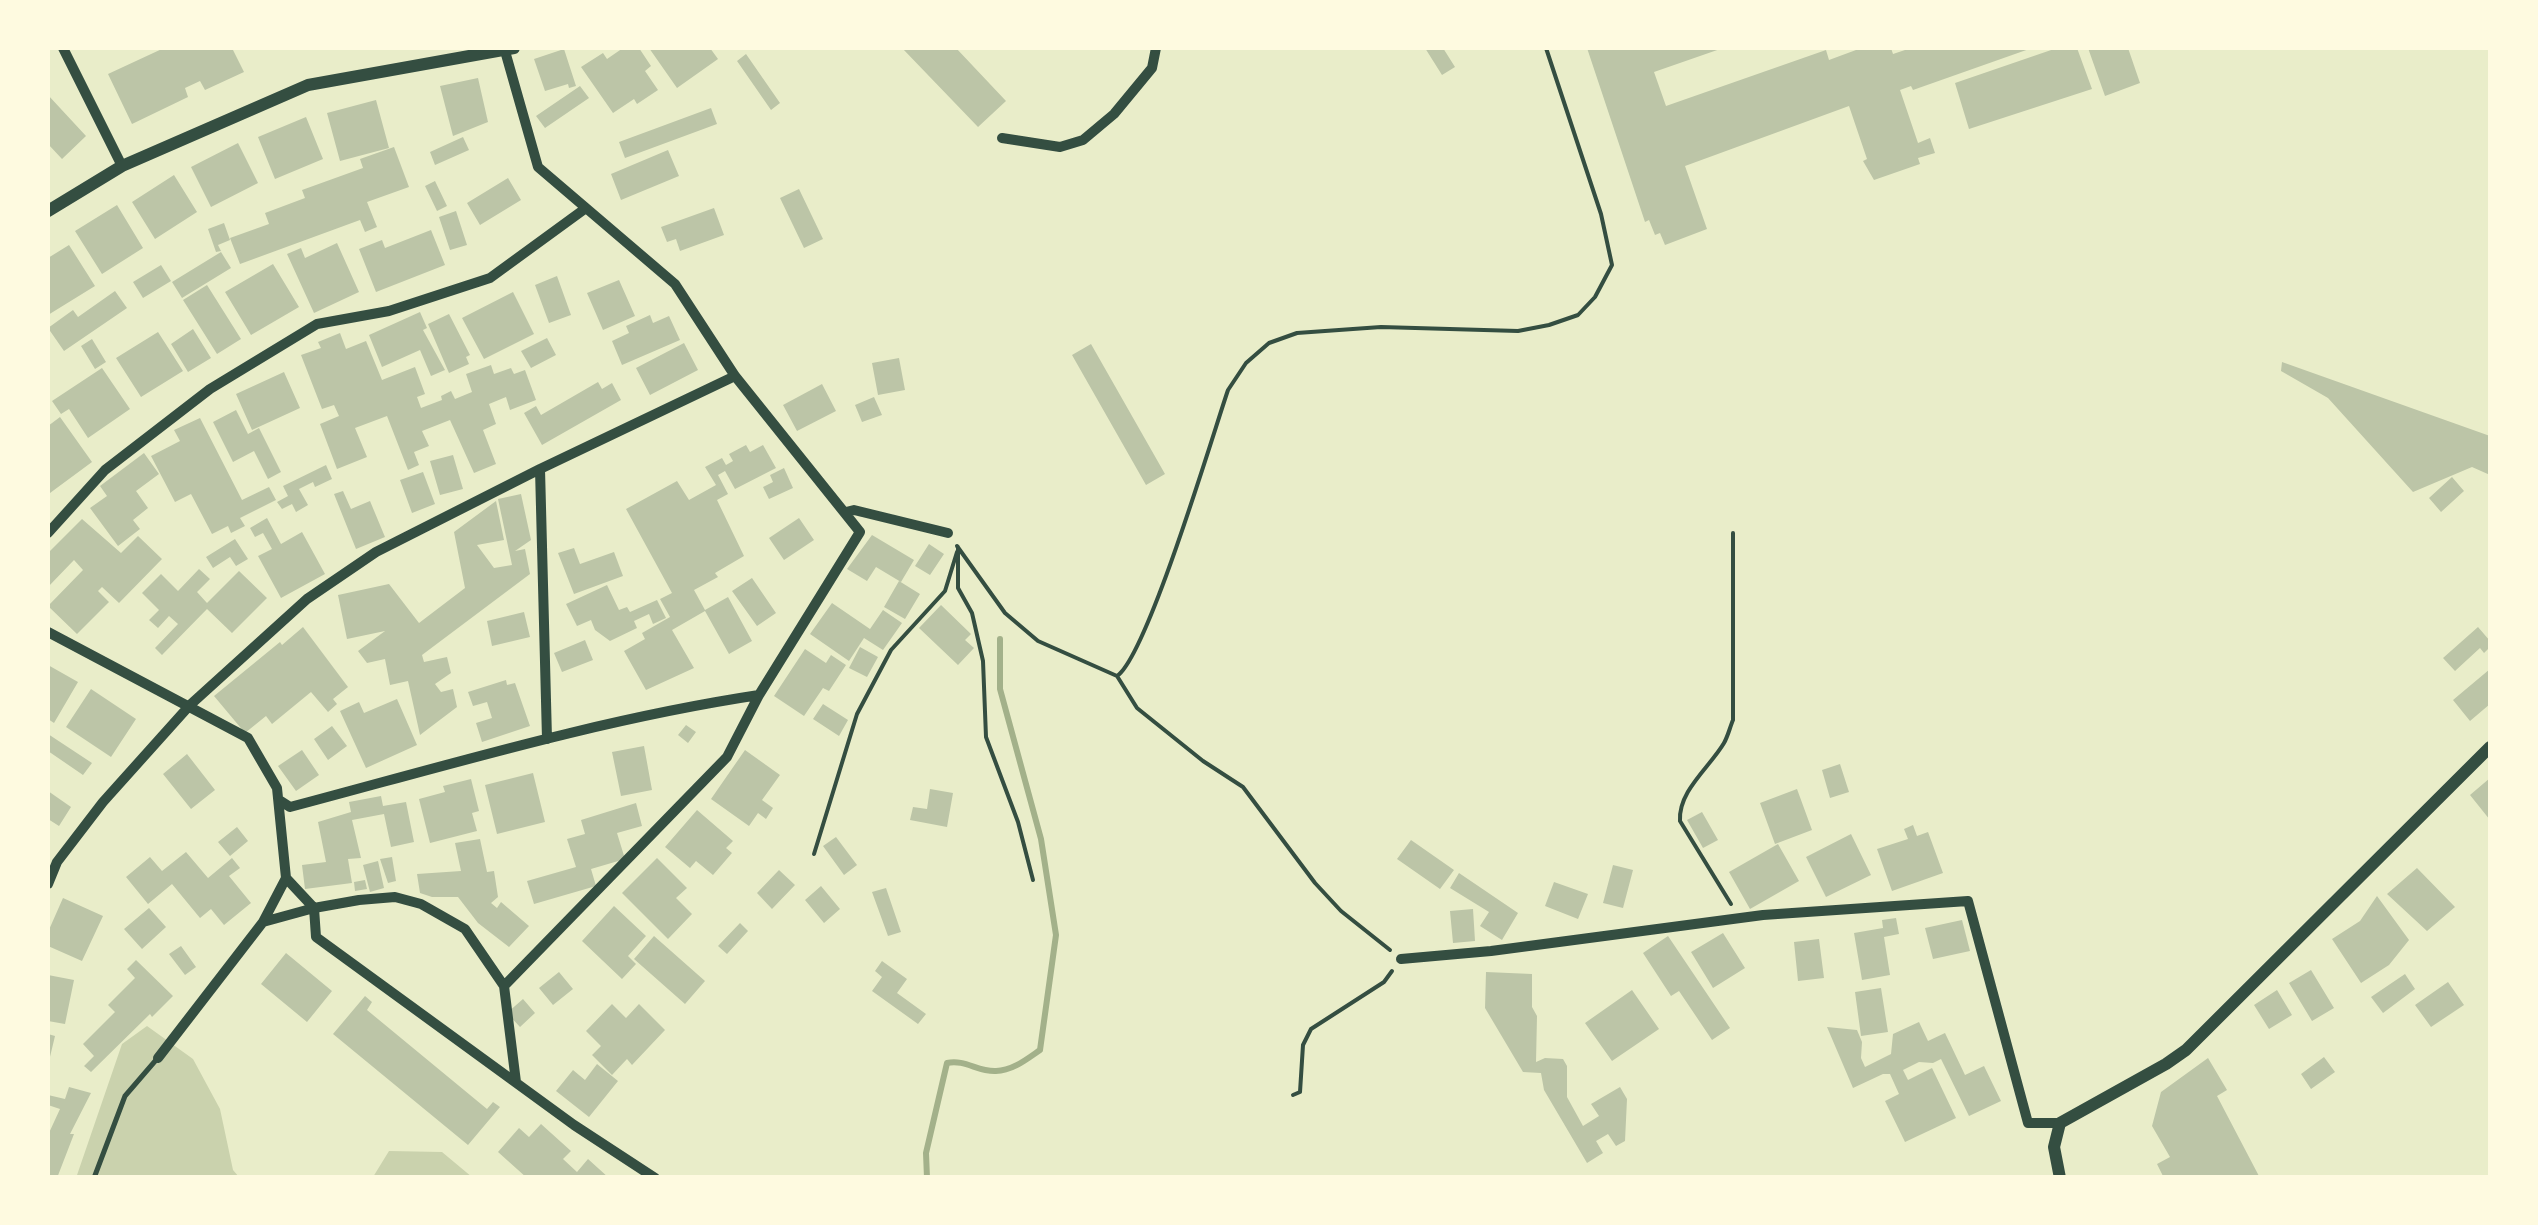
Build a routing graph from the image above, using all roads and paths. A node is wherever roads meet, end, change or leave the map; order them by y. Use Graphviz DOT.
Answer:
graph roads {
  1 [pos="64,48"];
  2 [pos="1156,48"];
  3 [pos="1546,48"];
  4 [pos="510,49"];
  5 [pos="1002,138"];
  6 [pos="122,166"];
  7 [pos="586,208"];
  8 [pos="48,211"];
  9 [pos="735,376"];
  10 [pos="540,468"];
  11 [pos="846,512"];
  12 [pos="48,533"];
  13 [pos="948,533"];
  14 [pos="1733,534"];
  15 [pos="958,548"];
  16 [pos="48,632"];
  17 [pos="1117,676"];
  18 [pos="760,695"];
  19 [pos="190,704"];
  20 [pos="547,739"];
  21 [pos="2490,748"];
  22 [pos="279,800"];
  23 [pos="814,854"];
  24 [pos="286,878"];
  25 [pos="1033,880"];
  26 [pos="48,884"];
  27 [pos="314,908"];
  28 [pos="1734,919"];
  29 [pos="263,922"];
  30 [pos="1401,959"];
  31 [pos="504,986"];
  32 [pos="158,1058"];
  33 [pos="516,1082"];
  34 [pos="1293,1096"];
  35 [pos="2060,1122"];
  36 [pos="655,1176"];
  37 [pos="94,1178"];
  38 [pos="2060,1178"];
  1 -- 6 [label="street"];
  2 -- 5 [label="street"];
  3 -- 17 [label="path"];
  4 -- 6 [label="street"];
  4 -- 7 [label="street"];
  6 -- 8 [label="street"];
  7 -- 9 [label="street"];
  7 -- 12 [label="street"];
  9 -- 10 [label="street"];
  9 -- 11 [label="street"];
  10 -- 19 [label="street"];
  10 -- 20 [label="street"];
  11 -- 13 [label="street"];
  11 -- 18 [label="street"];
  13 -- 15 [label="path"];
  14 -- 28 [label="path"];
  15 -- 17 [label="path"];
  15 -- 23 [label="path"];
  15 -- 25 [label="path"];
  16 -- 19 [label="street"];
  17 -- 30 [label="path"];
  18 -- 20 [label="street"];
  18 -- 31 [label="street"];
  19 -- 22 [label="street"];
  19 -- 26 [label="street"];
  20 -- 22 [label="street"];
  21 -- 35 [label="street"];
  22 -- 24 [label="street"];
  24 -- 27 [label="street"];
  24 -- 29 [label="street"];
  27 -- 29 [label="street"];
  27 -- 31 [label="street"];
  27 -- 33 [label="street"];
  28 -- 30 [label="street"];
  28 -- 35 [label="street"];
  29 -- 32 [label="street"];
  30 -- 34 [label="path"];
  31 -- 33 [label="street"];
  32 -- 37 [label="lane"];
  33 -- 36 [label="street"];
  35 -- 38 [label="street"];
}
